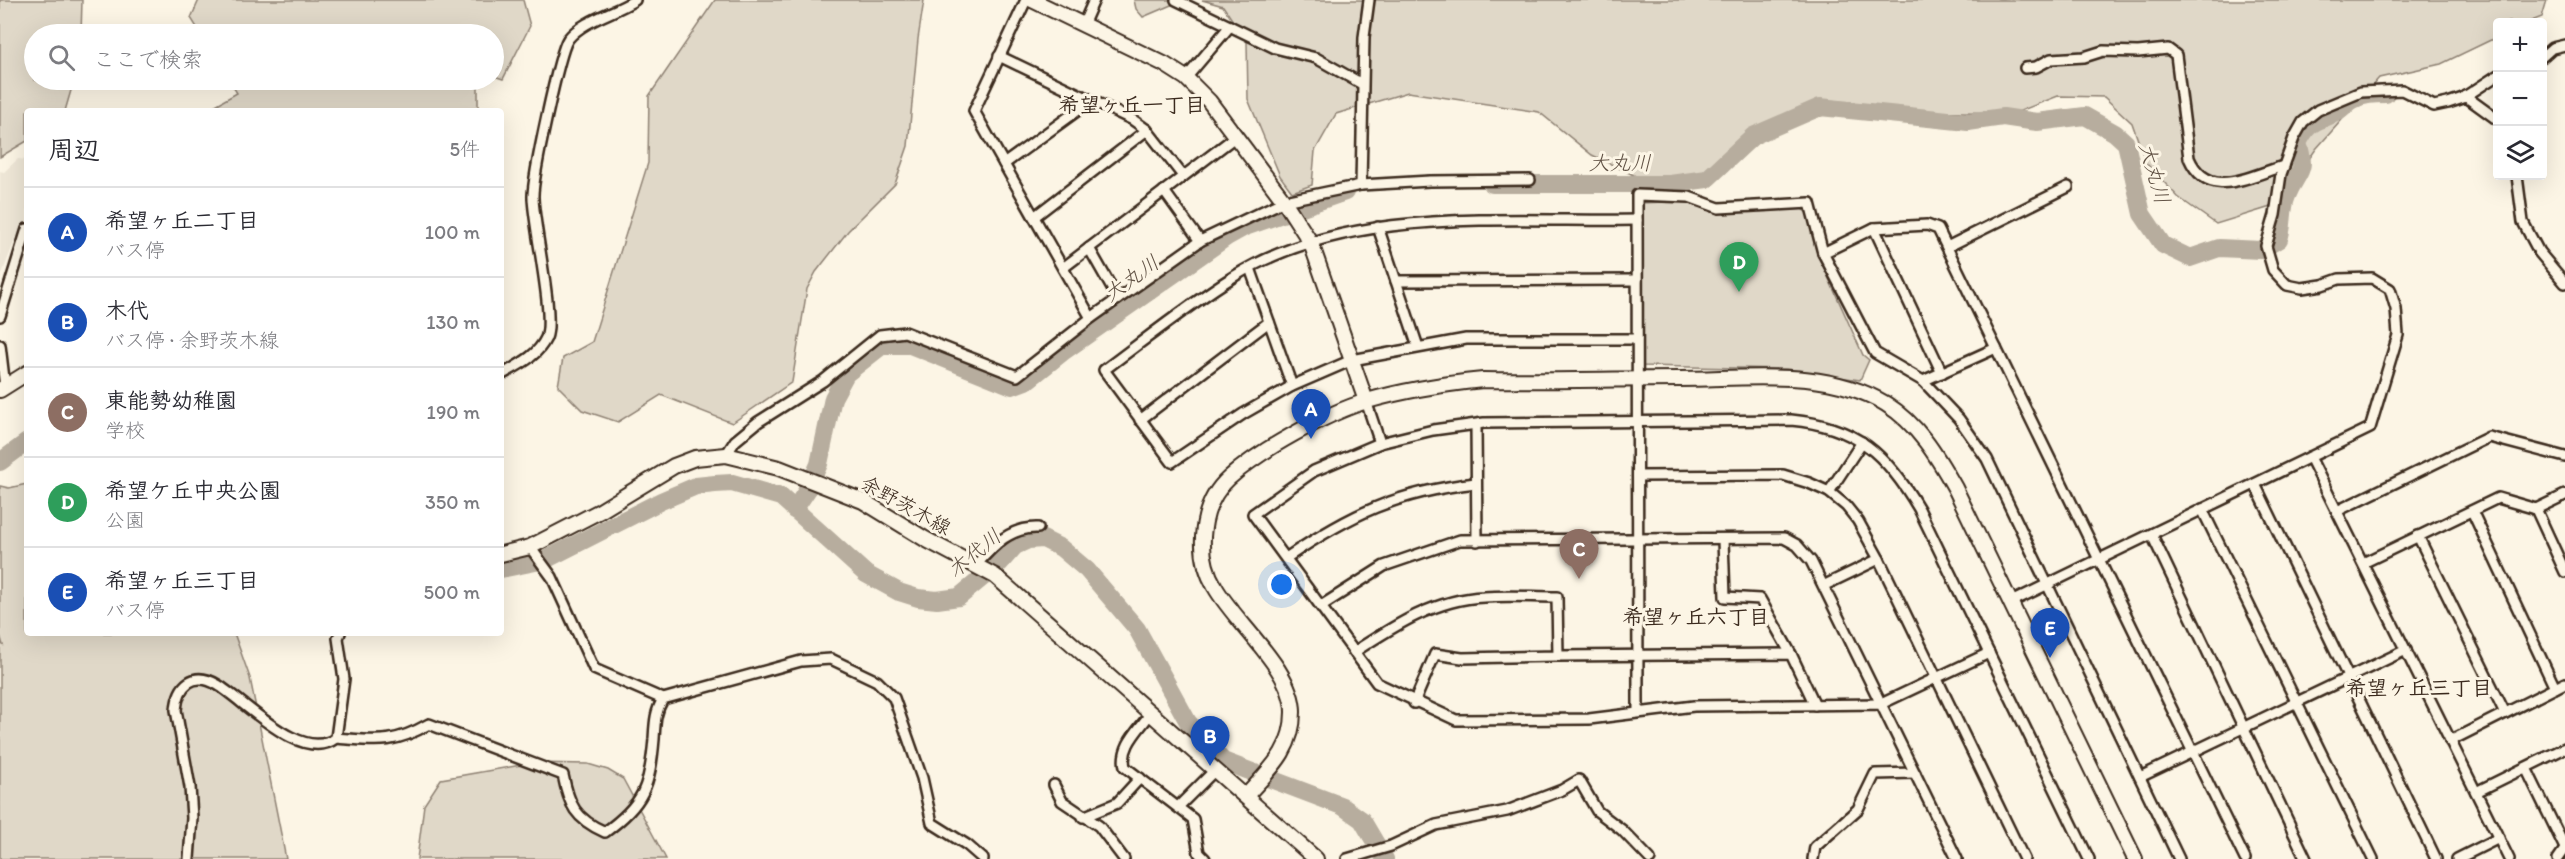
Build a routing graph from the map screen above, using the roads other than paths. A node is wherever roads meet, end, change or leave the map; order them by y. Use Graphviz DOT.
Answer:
graph roads {
  1 [pos="635,0"];
  2 [pos="1026,0"];
  3 [pos="1032,0"];
  4 [pos="1094,0"];
  5 [pos="1176,0"];
  6 [pos="1369,0"];
  7 [pos="1083,25"];
  8 [pos="1230,26"];
  9 [pos="2565,45"];
  10 [pos="2547,52"];
  11 [pos="999,56"];
  12 [pos="2025,68"];
  13 [pos="1186,78"];
  14 [pos="2493,78"];
  15 [pos="1362,84"];
  16 [pos="2465,96"];
  17 [pos="1092,100"];
  18 [pos="2493,116"];
  19 [pos="1147,130"];
  20 [pos="1235,137"];
  21 [pos="1004,164"];
  22 [pos="2284,166"];
  23 [pos="1183,176"];
  24 [pos="1530,180"];
  25 [pos="2518,180"];
  26 [pos="1361,185"];
  27 [pos="2068,187"];
  28 [pos="1164,191"];
  29 [pos="1288,207"];
  30 [pos="1034,217"];
  31 [pos="1637,220"];
  32 [pos="1378,227"];
  33 [pos="1874,228"];
  34 [pos="24,239"];
  35 [pos="1200,241"];
  36 [pos="1311,243"];
  37 [pos="1947,247"];
  38 [pos="1089,248"];
  39 [pos="1823,253"];
  40 [pos="1063,268"];
  41 [pos="1250,268"];
  42 [pos="1637,280"];
  43 [pos="1396,281"];
  44 [pos="2565,284"];
  45 [pos="1118,299"];
  46 [pos="0,316"];
  47 [pos="1091,318"];
  48 [pos="1269,322"];
  49 [pos="1637,339"];
  50 [pos="0,345"];
  51 [pos="1418,347"];
  52 [pos="1996,348"];
  53 [pos="1352,360"];
  54 [pos="504,373"];
  55 [pos="1942,373"];
  56 [pos="24,375"];
  57 [pos="1637,379"];
  58 [pos="1923,381"];
  59 [pos="1292,386"];
  60 [pos="2,388"];
  61 [pos="1366,401"];
  62 [pos="1140,420"];
  63 [pos="1637,422"];
  64 [pos="1476,425"];
  65 [pos="1862,441"];
  66 [pos="1380,443"];
  67 [pos="726,455"];
  68 [pos="2310,457"];
  69 [pos="2565,457"];
  70 [pos="1638,476"];
  71 [pos="1476,483"];
  72 [pos="2255,484"];
  73 [pos="1829,492"];
  74 [pos="2565,495"];
  75 [pos="2202,509"];
  76 [pos="2535,509"];
  77 [pos="2337,511"];
  78 [pos="2472,511"];
  79 [pos="1038,528"];
  80 [pos="2151,535"];
  81 [pos="2418,536"];
  82 [pos="1638,538"];
  83 [pos="1723,540"];
  84 [pos="1477,541"];
  85 [pos="530,547"];
  86 [pos="504,553"];
  87 [pos="1286,558"];
  88 [pos="1879,559"];
  89 [pos="2099,559"];
  90 [pos="2362,562"];
  91 [pos="979,566"];
  92 [pos="2565,572"];
  93 [pos="2047,584"];
  94 [pos="1825,585"];
  95 [pos="2010,602"];
  96 [pos="1321,606"];
  97 [pos="339,636"];
  98 [pos="2406,650"];
  99 [pos="1354,652"];
  100 [pos="1989,653"];
  101 [pos="1791,654"];
  102 [pos="1638,655"];
  103 [pos="1558,656"];
  104 [pos="2349,677"];
  105 [pos="1935,678"];
  106 [pos="2565,682"];
  107 [pos="2555,688"];
  108 [pos="663,699"];
  109 [pos="2296,702"];
  110 [pos="1414,703"];
  111 [pos="1881,704"];
  112 [pos="1815,705"];
  113 [pos="1638,711"];
  114 [pos="2505,713"];
  115 [pos="1150,714"];
  116 [pos="2244,728"];
  117 [pos="336,738"];
  118 [pos="2450,741"];
  119 [pos="2565,748"];
  120 [pos="2193,752"];
  121 [pos="2526,768"];
  122 [pos="1215,770"];
  123 [pos="1915,773"];
  124 [pos="2140,777"];
  125 [pos="1140,778"];
  126 [pos="1054,785"];
  127 [pos="2476,792"];
  128 [pos="1248,794"];
  129 [pos="1178,807"];
  130 [pos="1083,817"];
  131 [pos="2499,838"];
  132 [pos="2565,849"];
  133 [pos="189,859"];
  134 [pos="983,859"];
  135 [pos="1124,859"];
  136 [pos="1205,859"];
  137 [pos="1316,859"];
  138 [pos="1347,859"];
  139 [pos="1650,859"];
  140 [pos="1813,859"];
  141 [pos="1957,859"];
  142 [pos="2024,859"];
  143 [pos="2089,859"];
  144 [pos="2135,859"];
  145 [pos="2179,859"];
  146 [pos="2245,859"];
  147 [pos="2306,859"];
  148 [pos="2373,859"];
  149 [pos="2436,859"];
  150 [pos="2457,859"];
  151 [pos="2509,859"];
  152 [pos="2558,859"];
  1 -- 54 [label="street"];
  2 -- 11 [label="street"];
  3 -- 7 [label="street"];
  4 -- 7 [label="street"];
  5 -- 8 [label="street"];
  6 -- 15 [label="street"];
  7 -- 13 [label="street"];
  8 -- 13 [label="street"];
  8 -- 15 [label="street"];
  9 -- 10 [label="street"];
  11 -- 17 [label="street"];
  11 -- 21 [label="street"];
  12 -- 22 [label="street"];
  13 -- 20 [label="street"];
  14 -- 16 [label="street"];
  15 -- 26 [label="street"];
  16 -- 18 [label="street"];
  16 -- 22 [label="street"];
  17 -- 19 [label="street"];
  17 -- 21 [label="street"];
  19 -- 23 [label="street"];
  19 -- 30 [label="street"];
  20 -- 23 [label="street"];
  20 -- 29 [label="street"];
  21 -- 30 [label="street"];
  22 -- 68 [label="street"];
  23 -- 28 [label="street"];
  24 -- 26 [label="street"];
  25 -- 44 [label="street"];
  26 -- 29 [label="street"];
  27 -- 37 [label="street"];
  28 -- 35 [label="street"];
  28 -- 38 [label="street"];
  29 -- 35 [label="street"];
  29 -- 36 [label="street"];
  30 -- 40 [label="street"];
  31 -- 32 [label="street"];
  31 -- 39 [label="street"];
  31 -- 42 [label="street"];
  32 -- 36 [label="street"];
  32 -- 43 [label="street"];
  33 -- 37 [label="street"];
  33 -- 39 [label="street"];
  33 -- 55 [label="street"];
  34 -- 46 [label="street"];
  35 -- 45 [label="street"];
  36 -- 41 [label="street"];
  36 -- 53 [label="street"];
  37 -- 52 [label="street"];
  38 -- 40 [label="street"];
  38 -- 45 [label="street"];
  39 -- 58 [label="street"];
  40 -- 47 [label="street"];
  41 -- 48 [label="street"];
  41 -- 62 [label="street"];
  42 -- 43 [label="street"];
  42 -- 49 [label="street"];
  43 -- 51 [label="street"];
  45 -- 47 [label="street"];
  47 -- 67 [label="street"];
  48 -- 59 [label="street"];
  48 -- 62 [label="street"];
  49 -- 51 [label="street"];
  49 -- 57 [label="street"];
  50 -- 60 [label="street"];
  51 -- 53 [label="street"];
  52 -- 55 [label="street"];
  52 -- 89 [label="street"];
  53 -- 59 [label="street"];
  53 -- 61 [label="street"];
  55 -- 58 [label="street"];
  56 -- 60 [label="street"];
  57 -- 61 [label="street"];
  57 -- 63 [label="street"];
  57 -- 95 [label="street"];
  58 -- 93 [label="street"];
  59 -- 62 [label="street"];
  61 -- 66 [label="street"];
  61 -- 128 [label="street"];
  63 -- 64 [label="street"];
  63 -- 65 [label="street"];
  63 -- 70 [label="street"];
  64 -- 66 [label="street"];
  64 -- 71 [label="street"];
  65 -- 73 [label="street"];
  65 -- 100 [label="street"];
  66 -- 87 [label="street"];
  67 -- 85 [label="street, 余野茨木線"];
  67 -- 91 [label="street, 余野茨木線"];
  68 -- 72 [label="street"];
  68 -- 77 [label="street"];
  69 -- 77 [label="street"];
  70 -- 73 [label="street"];
  70 -- 82 [label="street"];
  71 -- 84 [label="street"];
  71 -- 87 [label="street"];
  72 -- 75 [label="street"];
  72 -- 104 [label="street"];
  73 -- 88 [label="street"];
  74 -- 76 [label="street"];
  75 -- 80 [label="street"];
  75 -- 109 [label="street"];
  76 -- 78 [label="street"];
  76 -- 92 [label="street"];
  77 -- 90 [label="street"];
  78 -- 81 [label="street"];
  78 -- 107 [label="street"];
  79 -- 91 [label="street"];
  80 -- 89 [label="street"];
  80 -- 116 [label="street"];
  81 -- 90 [label="street"];
  81 -- 114 [label="street"];
  82 -- 83 [label="street"];
  82 -- 84 [label="street"];
  82 -- 102 [label="street"];
  83 -- 94 [label="street"];
  83 -- 101 [label="street"];
  84 -- 96 [label="street"];
  85 -- 86 [label="street, 余野茨木線"];
  85 -- 108 [label="street"];
  87 -- 96 [label="street"];
  88 -- 94 [label="street"];
  88 -- 105 [label="street"];
  89 -- 93 [label="street"];
  89 -- 120 [label="street"];
  90 -- 98 [label="street"];
  91 -- 115 [label="street, 余野茨木線"];
  93 -- 95 [label="street"];
  93 -- 124 [label="street"];
  94 -- 111 [label="street"];
  95 -- 144 [label="street"];
  96 -- 99 [label="street"];
  97 -- 117 [label="street"];
  98 -- 104 [label="street"];
  98 -- 118 [label="street"];
  99 -- 103 [label="street"];
  99 -- 110 [label="street"];
  100 -- 105 [label="street"];
  100 -- 143 [label="street"];
  101 -- 102 [label="street"];
  101 -- 112 [label="street"];
  102 -- 103 [label="street"];
  102 -- 113 [label="street"];
  103 -- 110 [label="street"];
  104 -- 109 [label="street"];
  104 -- 149 [label="street"];
  105 -- 111 [label="street"];
  105 -- 142 [label="street"];
  106 -- 107 [label="street"];
  107 -- 114 [label="street"];
  108 -- 117 [label="street"];
  108 -- 134 [label="street"];
  109 -- 116 [label="street"];
  109 -- 148 [label="street"];
  110 -- 113 [label="street"];
  111 -- 112 [label="street"];
  111 -- 123 [label="street"];
  112 -- 113 [label="street"];
  114 -- 118 [label="street"];
  115 -- 122 [label="street, 余野茨木線"];
  115 -- 125 [label="street"];
  116 -- 120 [label="street"];
  116 -- 147 [label="street"];
  117 -- 133 [label="street"];
  118 -- 127 [label="street"];
  119 -- 121 [label="street"];
  120 -- 124 [label="street"];
  120 -- 146 [label="street"];
  121 -- 127 [label="street"];
  121 -- 132 [label="street"];
  122 -- 128 [label="street, 余野茨木線"];
  122 -- 129 [label="street"];
  123 -- 140 [label="street"];
  123 -- 141 [label="street"];
  124 -- 145 [label="street"];
  125 -- 129 [label="street"];
  125 -- 130 [label="street"];
  126 -- 130 [label="street"];
  127 -- 131 [label="street"];
  128 -- 137 [label="street, 余野茨木線"];
  129 -- 136 [label="street"];
  130 -- 135 [label="street"];
  131 -- 150 [label="street"];
  131 -- 151 [label="street"];
  132 -- 152 [label="street"];
  138 -- 139 [label="street"];
}
